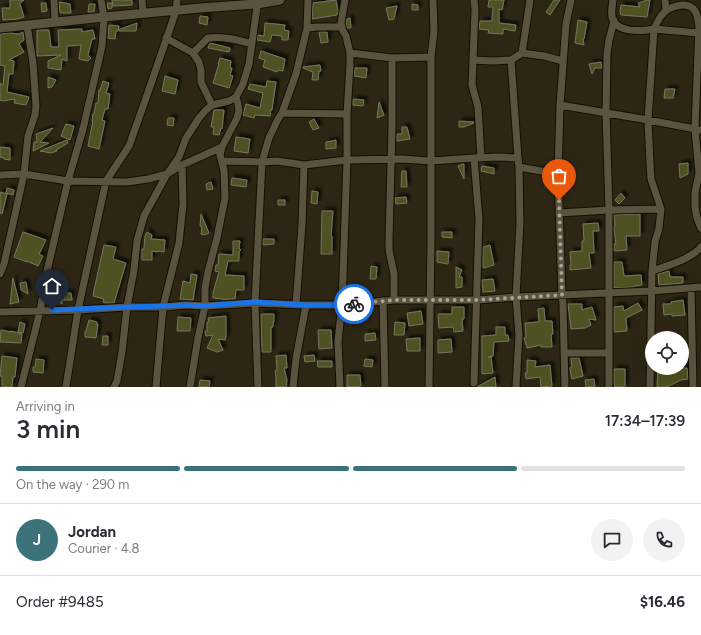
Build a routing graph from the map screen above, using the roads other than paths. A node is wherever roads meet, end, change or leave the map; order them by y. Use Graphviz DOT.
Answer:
graph roads {
  1 [pos="54,0"];
  2 [pos="101,0"];
  3 [pos="142,0"];
  4 [pos="177,0"];
  5 [pos="280,0"];
  6 [pos="308,0"];
  7 [pos="345,0"];
  8 [pos="433,0"];
  9 [pos="474,0"];
  10 [pos="530,0"];
  11 [pos="571,0"];
  12 [pos="612,0"];
  13 [pos="665,0"];
  14 [pos="258,2"];
  15 [pos="225,3"];
  16 [pos="666,10"];
  17 [pos="176,11"];
  18 [pos="143,13"];
  19 [pos="104,17"];
  20 [pos="614,21"];
  21 [pos="55,22"];
  22 [pos="27,25"];
  23 [pos="341,27"];
  24 [pos="0,28"];
  25 [pos="307,28"];
  26 [pos="700,29"];
  27 [pos="654,30"];
  28 [pos="166,38"];
  29 [pos="252,44"];
  30 [pos="193,53"];
  31 [pos="350,53"];
  32 [pos="522,53"];
  33 [pos="431,57"];
  34 [pos="392,58"];
  35 [pos="473,60"];
  36 [pos="511,60"];
  37 [pos="563,60"];
  38 [pos="236,97"];
  39 [pos="212,105"];
  40 [pos="560,105"];
  41 [pos="282,113"];
  42 [pos="606,113"];
  43 [pos="347,114"];
  44 [pos="648,120"];
  45 [pos="698,129"];
  46 [pos="222,147"];
  47 [pos="478,158"];
  48 [pos="518,158"];
  49 [pos="391,159"];
  50 [pos="347,160"];
  51 [pos="223,161"];
  52 [pos="431,161"];
  53 [pos="262,162"];
  54 [pos="182,165"];
  55 [pos="304,165"];
  56 [pos="519,167"];
  57 [pos="700,172"];
  58 [pos="24,174"];
  59 [pos="167,174"];
  60 [pos="558,174"];
  61 [pos="0,175"];
  62 [pos="68,181"];
  63 [pos="106,181"];
  64 [pos="608,210"];
  65 [pos="661,210"];
  66 [pos="559,212"];
  67 [pos="701,228"];
  68 [pos="701,247"];
  69 [pos="652,271"];
  70 [pos="0,274"];
  71 [pos="701,287"];
  72 [pos="691,288"];
  73 [pos="651,291"];
  74 [pos="609,292"];
  75 [pos="562,295"];
  76 [pos="516,297"];
  77 [pos="394,300"];
  78 [pos="431,300"];
  79 [pos="477,300"];
  80 [pos="383,301"];
  81 [pos="255,302"];
  82 [pos="296,305"];
  83 [pos="306,305"];
  84 [pos="342,305"];
  85 [pos="163,306"];
  86 [pos="204,306"];
  87 [pos="127,307"];
  88 [pos="78,310"];
  89 [pos="40,311"];
  90 [pos="0,312"];
  91 [pos="565,353"];
  92 [pos="609,353"];
  93 [pos="474,383"];
  94 [pos="21,387"];
  95 [pos="66,387"];
  96 [pos="114,387"];
  97 [pos="156,387"];
  98 [pos="190,387"];
  99 [pos="258,387"];
  100 [pos="293,387"];
  101 [pos="340,387"];
  102 [pos="385,387"];
  103 [pos="429,387"];
  104 [pos="516,387"];
  105 [pos="565,387"];
  106 [pos="609,387"];
  107 [pos="650,387"];
  108 [pos="693,387"];
  1 -- 21 [label="street"];
  2 -- 19 [label="street"];
  3 -- 18 [label="street"];
  4 -- 17 [label="street"];
  5 -- 14 [label="street"];
  6 -- 25 [label="street"];
  7 -- 23 [label="street"];
  8 -- 33 [label="street"];
  9 -- 35 [label="street"];
  10 -- 32 [label="street"];
  11 -- 37 [label="street"];
  12 -- 20 [label="street"];
  13 -- 16 [label="street"];
  14 -- 15 [label="street"];
  14 -- 29 [label="street"];
  15 -- 17 [label="street"];
  16 -- 26 [label="street"];
  16 -- 27 [label="street"];
  17 -- 18 [label="street"];
  17 -- 28 [label="street"];
  18 -- 19 [label="street"];
  19 -- 21 [label="street"];
  19 -- 62 [label="street"];
  20 -- 27 [label="street"];
  20 -- 42 [label="street"];
  21 -- 22 [label="street"];
  22 -- 24 [label="street"];
  22 -- 58 [label="street"];
  23 -- 25 [label="street"];
  23 -- 31 [label="street"];
  25 -- 41 [label="street"];
  26 -- 27 [label="street"];
  26 -- 45 [label="street"];
  27 -- 44 [label="street"];
  28 -- 30 [label="street"];
  28 -- 63 [label="street"];
  29 -- 30 [label="street"];
  29 -- 38 [label="street"];
  30 -- 39 [label="street"];
  31 -- 34 [label="street"];
  31 -- 43 [label="street"];
  32 -- 36 [label="street"];
  32 -- 37 [label="street"];
  33 -- 34 [label="street"];
  33 -- 52 [label="street"];
  34 -- 49 [label="street"];
  35 -- 36 [label="street"];
  35 -- 47 [label="street"];
  36 -- 48 [label="street"];
  37 -- 40 [label="street"];
  38 -- 39 [label="street"];
  38 -- 46 [label="street"];
  39 -- 59 [label="street"];
  40 -- 42 [label="street"];
  40 -- 60 [label="street"];
  41 -- 43 [label="street"];
  41 -- 53 [label="street"];
  42 -- 44 [label="street"];
  42 -- 64 [label="street"];
  43 -- 50 [label="street"];
  44 -- 45 [label="street"];
  44 -- 65 [label="street"];
  45 -- 57 [label="street"];
  46 -- 51 [label="street"];
  46 -- 54 [label="street"];
  47 -- 48 [label="street"];
  47 -- 52 [label="street"];
  47 -- 79 [label="street"];
  48 -- 56 [label="street"];
  49 -- 50 [label="street"];
  49 -- 52 [label="street"];
  49 -- 77 [label="street"];
  50 -- 55 [label="street"];
  50 -- 84 [label="street"];
  51 -- 53 [label="street"];
  51 -- 86 [label="street"];
  52 -- 78 [label="street"];
  53 -- 55 [label="street"];
  53 -- 81 [label="street"];
  54 -- 59 [label="street"];
  54 -- 85 [label="street"];
  55 -- 82 [label="street"];
  56 -- 60 [label="street"];
  56 -- 76 [label="street"];
  57 -- 67 [label="street"];
  58 -- 61 [label="street"];
  58 -- 62 [label="street"];
  58 -- 70 [label="street"];
  59 -- 63 [label="street"];
  59 -- 87 [label="street"];
  60 -- 66 [label="street"];
  62 -- 63 [label="street"];
  62 -- 89 [label="street"];
  63 -- 88 [label="street"];
  64 -- 65 [label="street"];
  64 -- 66 [label="street"];
  64 -- 74 [label="street"];
  65 -- 69 [label="street"];
  66 -- 75 [label="street"];
  68 -- 69 [label="street"];
  69 -- 73 [label="street"];
  71 -- 72 [label="street"];
  72 -- 73 [label="street"];
  72 -- 108 [label="street"];
  73 -- 74 [label="street"];
  73 -- 107 [label="street"];
  74 -- 75 [label="street"];
  74 -- 92 [label="street"];
  75 -- 76 [label="street"];
  75 -- 91 [label="street"];
  76 -- 79 [label="street"];
  76 -- 104 [label="street"];
  77 -- 78 [label="street"];
  77 -- 80 [label="street"];
  78 -- 79 [label="street"];
  78 -- 103 [label="street"];
  79 -- 93 [label="street"];
  80 -- 84 [label="street"];
  80 -- 102 [label="street"];
  81 -- 82 [label="street"];
  81 -- 86 [label="street"];
  81 -- 99 [label="street"];
  82 -- 83 [label="street"];
  83 -- 84 [label="street"];
  83 -- 100 [label="street"];
  84 -- 101 [label="street"];
  85 -- 86 [label="street"];
  85 -- 87 [label="street"];
  85 -- 97 [label="street"];
  86 -- 98 [label="street"];
  87 -- 88 [label="street"];
  87 -- 96 [label="street"];
  88 -- 89 [label="street"];
  88 -- 95 [label="street"];
  89 -- 90 [label="street"];
  89 -- 94 [label="street"];
  91 -- 92 [label="street"];
  91 -- 105 [label="street"];
  92 -- 106 [label="street"];
}
